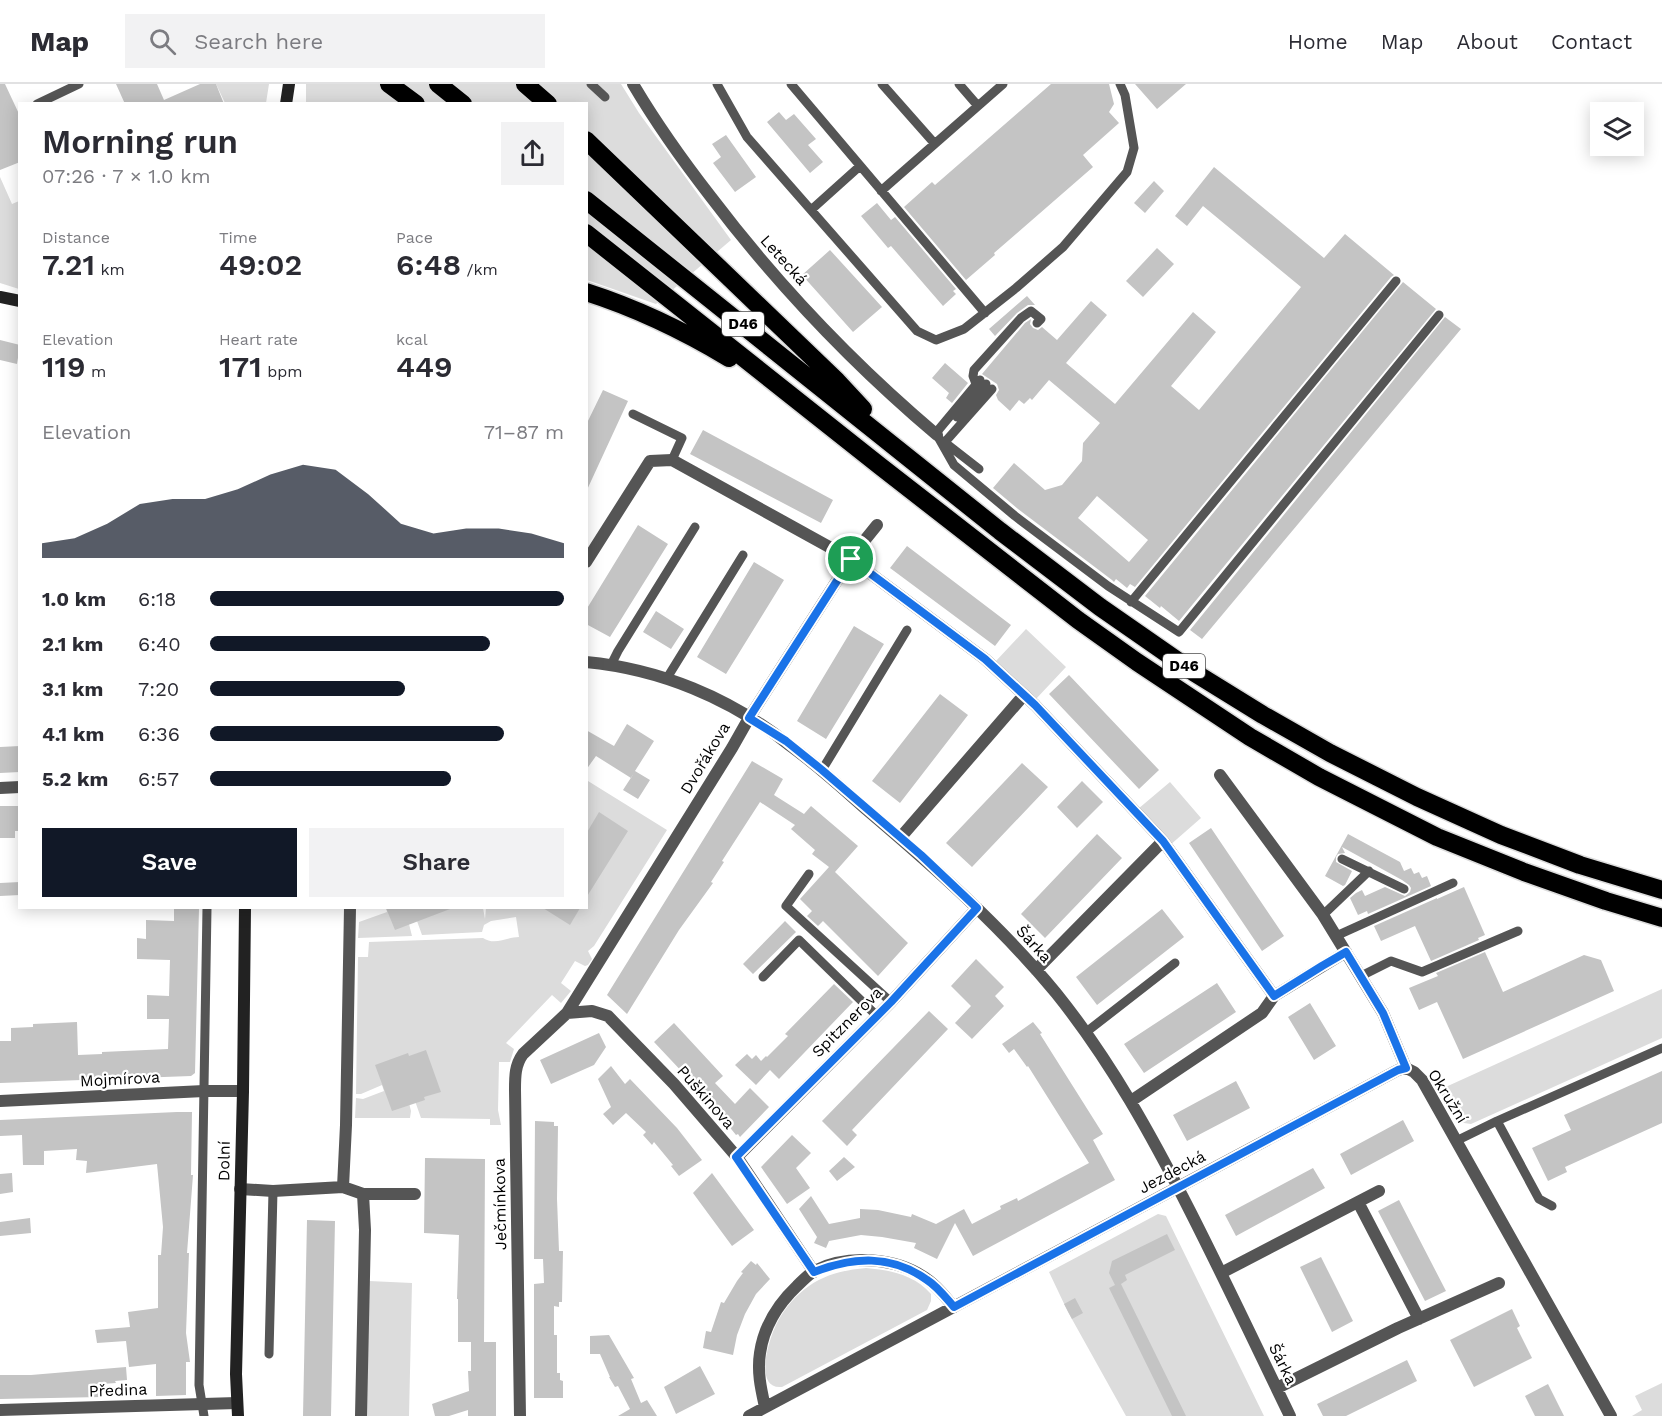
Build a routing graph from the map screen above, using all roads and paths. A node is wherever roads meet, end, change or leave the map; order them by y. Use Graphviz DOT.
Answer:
graph roads {
  1 [pos="79,84"];
  2 [pos="289,84"];
  3 [pos="389,84"];
  4 [pos="438,84"];
  5 [pos="525,84"];
  6 [pos="591,84"];
  7 [pos="597,84"];
  8 [pos="633,84"];
  9 [pos="717,84"];
  10 [pos="791,84"];
  11 [pos="882,84"];
  12 [pos="959,84"];
  13 [pos="1003,84"];
  14 [pos="1120,84"];
  15 [pos="41,102"];
  16 [pos="285,102"];
  17 [pos="413,102"];
  18 [pos="460,102"];
  19 [pos="546,102"];
  20 [pos="978,106"];
  21 [pos="588,142"];
  22 [pos="934,144"];
  23 [pos="860,166"];
  24 [pos="881,191"];
  25 [pos="588,202"];
  26 [pos="811,210"];
  27 [pos="588,235"];
  28 [pos="1396,281"];
  29 [pos="588,293"];
  30 [pos="0,297"];
  31 [pos="18,301"];
  32 [pos="984,313"];
  33 [pos="1439,315"];
  34 [pos="1034,318"];
  35 [pos="984,384"];
  36 [pos="787,392"];
  37 [pos="633,414"];
  38 [pos="939,437"];
  39 [pos="899,449"];
  40 [pos="672,460"];
  41 [pos="979,470"];
  42 [pos="877,525"];
  43 [pos="695,527"];
  44 [pos="589,554"];
  45 [pos="743,555"];
  46 [pos="851,559"];
  47 [pos="1131,602"];
  48 [pos="907,630"];
  49 [pos="588,662"];
  50 [pos="611,664"];
  51 [pos="667,678"];
  52 [pos="1024,695"];
  53 [pos="749,718"];
  54 [pos="822,770"];
  55 [pos="1220,775"];
  56 [pos="18,787"];
  57 [pos="0,788"];
  58 [pos="900,838"];
  59 [pos="1163,841"];
  60 [pos="1342,859"];
  61 [pos="1369,872"];
  62 [pos="809,874"];
  63 [pos="1453,883"];
  64 [pos="1404,889"];
  65 [pos="1662,890"];
  66 [pos="977,908"];
  67 [pos="207,909"];
  68 [pos="245,909"];
  69 [pos="350,909"];
  70 [pos="1323,915"];
  71 [pos="1662,918"];
  72 [pos="1518,931"];
  73 [pos="1336,936"];
  74 [pos="1346,952"];
  75 [pos="1175,963"];
  76 [pos="1036,970"];
  77 [pos="1361,976"];
  78 [pos="763,977"];
  79 [pos="1274,996"];
  80 [pos="891,1002"];
  81 [pos="567,1013"];
  82 [pos="877,1016"];
  83 [pos="1085,1033"];
  84 [pos="1662,1048"];
  85 [pos="1406,1068"];
  86 [pos="204,1091"];
  87 [pos="243,1091"];
  88 [pos="0,1101"];
  89 [pos="1131,1101"];
  90 [pos="1497,1121"];
  91 [pos="1456,1141"];
  92 [pos="736,1157"];
  93 [pos="344,1187"];
  94 [pos="1178,1187"];
  95 [pos="240,1189"];
  96 [pos="273,1191"];
  97 [pos="1379,1191"];
  98 [pos="363,1194"];
  99 [pos="415,1194"];
  100 [pos="1358,1202"];
  101 [pos="1552,1206"];
  102 [pos="814,1272"];
  103 [pos="1221,1273"];
  104 [pos="1499,1283"];
  105 [pos="954,1307"];
  106 [pos="1419,1319"];
  107 [pos="269,1354"];
  108 [pos="1277,1388"];
  109 [pos="237,1403"];
  110 [pos="765,1407"];
  111 [pos="0,1410"];
  112 [pos="203,1410"];
  113 [pos="238,1416"];
  114 [pos="361,1416"];
  115 [pos="520,1416"];
  116 [pos="749,1416"];
  117 [pos="1290,1416"];
  118 [pos="1611,1416"];
  1 -- 15 [label="lane"];
  2 -- 16 [label="main road"];
  3 -- 17 [label="highway"];
  4 -- 18 [label="highway"];
  5 -- 19 [label="highway"];
  6 -- 7 [label="lane"];
  8 -- 38 [label="street, Letecká"];
  9 -- 26 [label="lane"];
  10 -- 23 [label="lane"];
  11 -- 22 [label="lane"];
  12 -- 20 [label="lane"];
  13 -- 20 [label="lane"];
  14 -- 32 [label="lane"];
  20 -- 22 [label="lane"];
  21 -- 39 [label="highway"];
  22 -- 24 [label="lane"];
  23 -- 24 [label="lane"];
  23 -- 26 [label="lane"];
  24 -- 32 [label="lane"];
  25 -- 39 [label="highway, D46"];
  26 -- 32 [label="lane"];
  27 -- 36 [label="highway, D46"];
  28 -- 47 [label="lane"];
  29 -- 36 [label="highway"];
  30 -- 31 [label="main road"];
  33 -- 47 [label="lane"];
  34 -- 35 [label="lane"];
  35 -- 38 [label="lane"];
  35 -- 38 [label="lane"];
  36 -- 71 [label="highway, D46"];
  37 -- 40 [label="lane"];
  38 -- 41 [label="lane"];
  38 -- 47 [label="lane"];
  39 -- 65 [label="highway, D46"];
  40 -- 44 [label="street"];
  40 -- 46 [label="street"];
  42 -- 46 [label="street, Dvořákova"];
  43 -- 50 [label="lane"];
  45 -- 51 [label="lane"];
  46 -- 52 [label="street"];
  46 -- 53 [label="street, Dvořákova"];
  48 -- 54 [label="lane"];
  49 -- 50 [label="street, Šárka"];
  50 -- 51 [label="street, Šárka"];
  51 -- 53 [label="street, Šárka"];
  52 -- 58 [label="street"];
  52 -- 59 [label="street"];
  53 -- 54 [label="street, Šárka"];
  53 -- 81 [label="street, Dvořákova"];
  54 -- 58 [label="street, Šárka"];
  55 -- 70 [label="street, Okružní"];
  56 -- 57 [label="street"];
  58 -- 66 [label="street, Šárka"];
  59 -- 76 [label="street"];
  59 -- 79 [label="street"];
  60 -- 61 [label="lane"];
  61 -- 64 [label="lane"];
  61 -- 70 [label="lane"];
  62 -- 80 [label="lane"];
  63 -- 73 [label="lane"];
  66 -- 76 [label="street, Šárka"];
  66 -- 80 [label="street, Spitznerova"];
  67 -- 86 [label="lane"];
  68 -- 87 [label="main road, Dolní"];
  69 -- 93 [label="street"];
  70 -- 73 [label="street, Okružní"];
  72 -- 77 [label="lane"];
  73 -- 74 [label="street, Okružní"];
  74 -- 77 [label="street, Okružní"];
  74 -- 79 [label="street"];
  75 -- 83 [label="lane"];
  76 -- 83 [label="street, Šárka"];
  77 -- 85 [label="street, Okružní"];
  78 -- 82 [label="lane"];
  79 -- 89 [label="street"];
  80 -- 82 [label="street, Spitznerova"];
  81 -- 92 [label="street, Puškinova"];
  81 -- 115 [label="street, Ječmínkova"];
  82 -- 92 [label="street, Spitznerova"];
  83 -- 89 [label="street, Šárka"];
  84 -- 90 [label="lane"];
  85 -- 91 [label="street, Okružní"];
  85 -- 94 [label="street, Jezdecká"];
  86 -- 87 [label="street, Mojmírova"];
  86 -- 88 [label="street, Mojmírova"];
  86 -- 112 [label="lane"];
  87 -- 95 [label="main road, Dolní"];
  89 -- 94 [label="street, Šárka"];
  90 -- 91 [label="lane"];
  90 -- 101 [label="lane"];
  91 -- 118 [label="street, Okružní"];
  92 -- 102 [label="street, Puškinova"];
  93 -- 96 [label="street"];
  93 -- 98 [label="street"];
  94 -- 103 [label="street, Šárka"];
  94 -- 105 [label="street, Jezdecká"];
  95 -- 96 [label="street"];
  95 -- 109 [label="main road, Dolní"];
  96 -- 107 [label="lane"];
  97 -- 100 [label="street"];
  98 -- 99 [label="street"];
  98 -- 114 [label="street"];
  100 -- 103 [label="street"];
  100 -- 106 [label="street"];
  102 -- 105 [label="street"];
  102 -- 110 [label="street"];
  103 -- 108 [label="street, Šárka"];
  104 -- 106 [label="street"];
  105 -- 110 [label="street, Jezdecká"];
  106 -- 108 [label="street"];
  108 -- 117 [label="street, Šárka"];
  109 -- 112 [label="street, Předina"];
  109 -- 113 [label="main road, Dolní"];
  110 -- 116 [label="street, Jezdecká"];
  111 -- 112 [label="street, Předina"];
}
